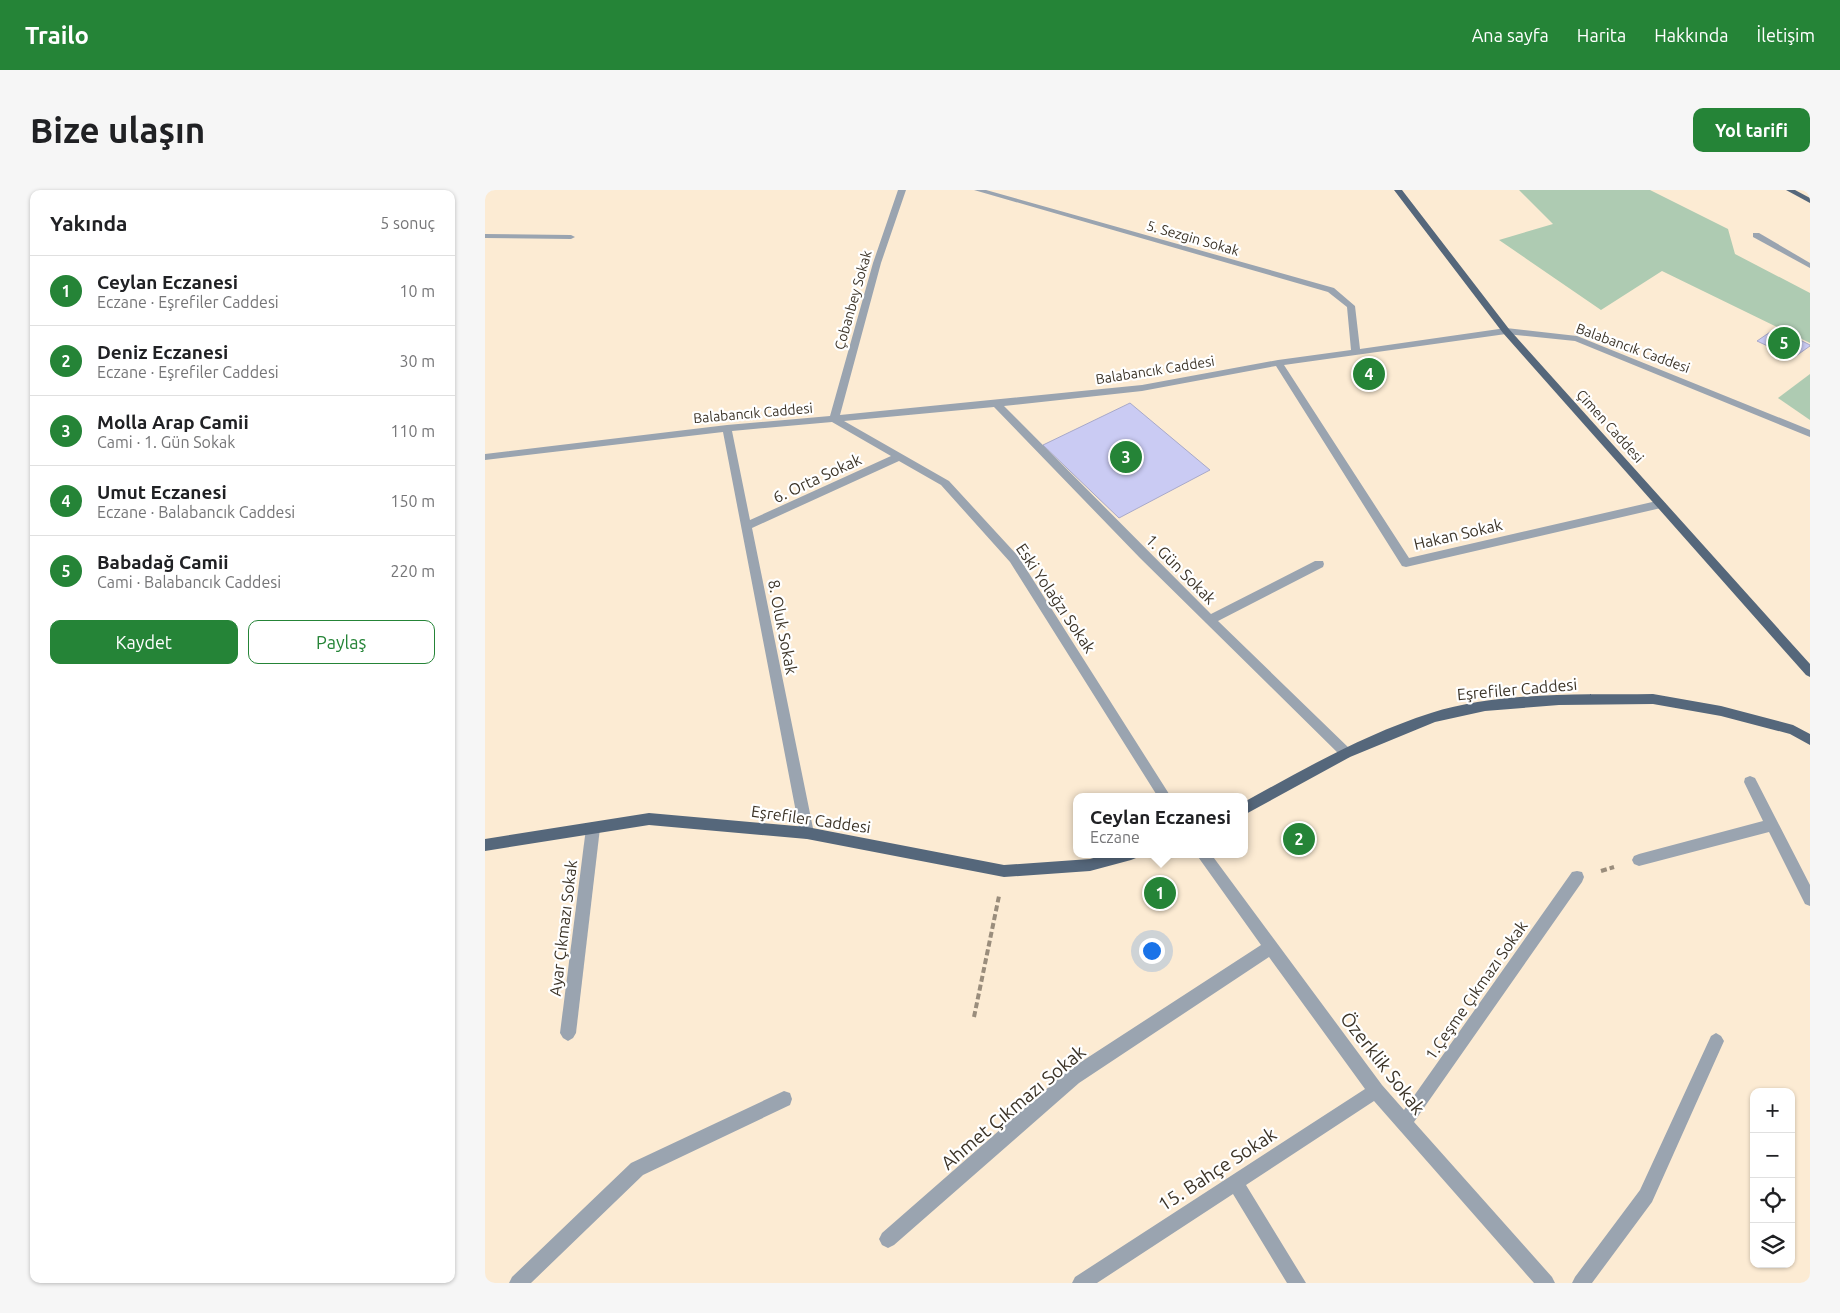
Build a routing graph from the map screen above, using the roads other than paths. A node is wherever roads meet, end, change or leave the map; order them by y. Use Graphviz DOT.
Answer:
graph roads {
  1 [pos="902,190"];
  2 [pos="978,190"];
  3 [pos="1398,190"];
  4 [pos="1790,190"];
  5 [pos="1810,202"];
  6 [pos="1756,235"];
  7 [pos="485,236"];
  8 [pos="571,237"];
  9 [pos="1810,266"];
  10 [pos="1506,331"];
  11 [pos="1356,352"];
  12 [pos="1278,363"];
  13 [pos="997,404"];
  14 [pos="834,419"];
  15 [pos="727,428"];
  16 [pos="1810,434"];
  17 [pos="485,457"];
  18 [pos="899,457"];
  19 [pos="1661,504"];
  20 [pos="746,526"];
  21 [pos="1319,564"];
  22 [pos="1209,620"];
  23 [pos="1810,672"];
  24 [pos="1810,740"];
  25 [pos="1346,754"];
  26 [pos="1750,782"];
  27 [pos="1162,793"];
  28 [pos="1248,807"];
  29 [pos="1772,825"];
  30 [pos="593,828"];
  31 [pos="807,832"];
  32 [pos="485,845"];
  33 [pos="1116,858"];
  34 [pos="1206,858"];
  35 [pos="1639,860"];
  36 [pos="1577,877"];
  37 [pos="1810,898"];
  38 [pos="1271,947"];
  39 [pos="567,1033"];
  40 [pos="1715,1041"];
  41 [pos="1376,1091"];
  42 [pos="784,1099"];
  43 [pos="1404,1123"];
  44 [pos="1235,1182"];
  45 [pos="888,1239"];
  46 [pos="518,1283"];
  47 [pos="1081,1283"];
  48 [pos="1297,1283"];
  49 [pos="1546,1283"];
  50 [pos="1581,1283"];
  1 -- 14 [label="street, Çobanbey Sokak"];
  2 -- 11 [label="street, 5. Sezgin Sokak"];
  3 -- 10 [label="main road, Çimen Caddesi"];
  4 -- 5 [label="main road"];
  6 -- 9 [label="street"];
  7 -- 8 [label="street"];
  10 -- 11 [label="street, Balabancık Caddesi"];
  10 -- 16 [label="street, Balabancık Caddesi"];
  10 -- 19 [label="main road, Çimen Caddesi"];
  11 -- 12 [label="street, Balabancık Caddesi"];
  12 -- 13 [label="street, Balabancık Caddesi"];
  12 -- 19 [label="street, Hakan Sokak"];
  13 -- 14 [label="street, Balabancık Caddesi"];
  13 -- 22 [label="street, 1. Gün Sokak"];
  14 -- 15 [label="street, Balabancık Caddesi"];
  14 -- 18 [label="street, Eski Yolağzı Sokak"];
  15 -- 17 [label="street, Balabancık Caddesi"];
  15 -- 20 [label="street, 8. Oluk Sokak"];
  18 -- 20 [label="street, 6. Orta Sokak"];
  18 -- 27 [label="street, Eski Yolağzı Sokak"];
  19 -- 23 [label="main road, Çimen Caddesi"];
  20 -- 31 [label="street, 8. Oluk Sokak"];
  21 -- 22 [label="street"];
  22 -- 25 [label="street, 1. Gün Sokak"];
  24 -- 25 [label="main road, Eşrefiler Caddesi"];
  25 -- 28 [label="main road, Eşrefiler Caddesi"];
  26 -- 29 [label="street"];
  29 -- 35 [label="street"];
  29 -- 37 [label="street"];
  30 -- 31 [label="main road, Eşrefiler Caddesi"];
  30 -- 32 [label="main road, Eşrefiler Caddesi"];
  30 -- 39 [label="street, Ayar Çıkmazı Sokak"];
  31 -- 33 [label="main road, Eşrefiler Caddesi"];
  34 -- 38 [label="street, Özerklik Sokak"];
  36 -- 43 [label="street, 1.Çeşme Çıkmazı Sokak"];
  38 -- 41 [label="street, Özerklik Sokak"];
  38 -- 45 [label="street, Ahmet Çıkmazı Sokak"];
  40 -- 50 [label="street"];
  41 -- 43 [label="street, Özerklik Sokak"];
  41 -- 44 [label="street, 15. Bahçe Sokak"];
  42 -- 46 [label="street"];
  43 -- 49 [label="street, Özerklik Sokak"];
  44 -- 47 [label="street, 15. Bahçe Sokak"];
  44 -- 48 [label="street"];
}
